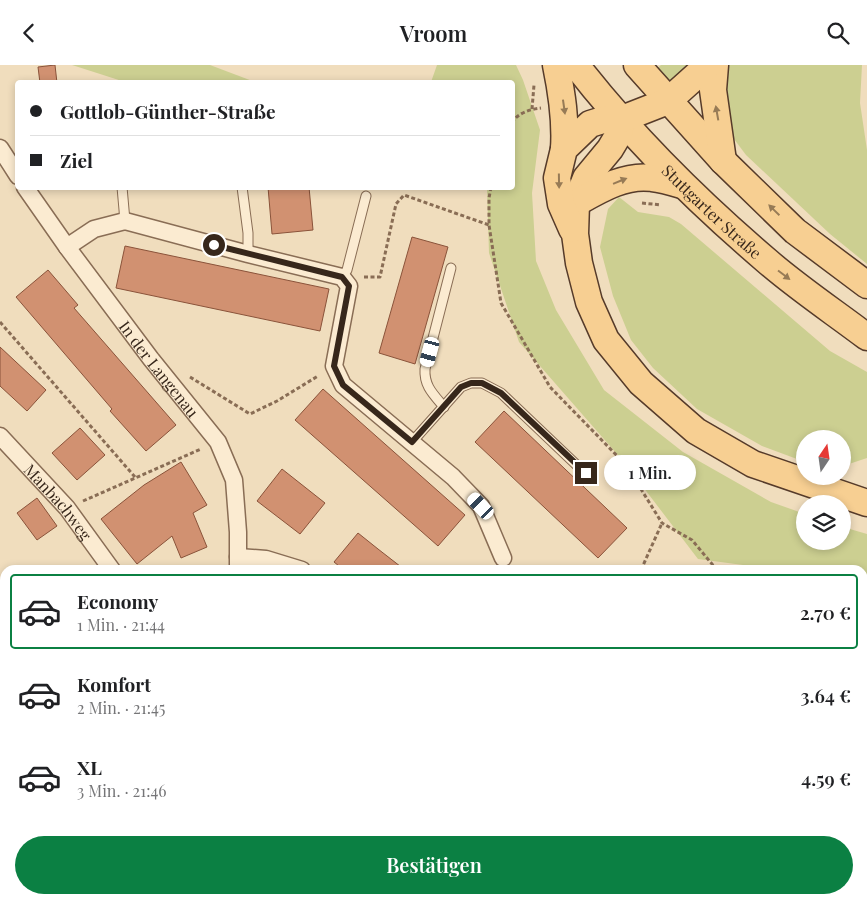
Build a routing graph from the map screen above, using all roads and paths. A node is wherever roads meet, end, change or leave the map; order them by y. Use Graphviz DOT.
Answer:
graph roads {
  1 [pos="556,65"];
  2 [pos="576,65"];
  3 [pos="637,65"];
  4 [pos="708,65"];
  5 [pos="715,65"];
  6 [pos="535,79"];
  7 [pos="668,101"];
  8 [pos="515,118"];
  9 [pos="622,119"];
  10 [pos="0,148"];
  11 [pos="564,149"];
  12 [pos="723,161"];
  13 [pos="15,170"];
  14 [pos="682,185"];
  15 [pos="27,190"];
  16 [pos="122,190"];
  17 [pos="242,190"];
  18 [pos="490,190"];
  19 [pos="366,196"];
  20 [pos="576,203"];
  21 [pos="126,221"];
  22 [pos="489,225"];
  23 [pos="575,234"];
  24 [pos="67,247"];
  25 [pos="248,254"];
  26 [pos="451,268"];
  27 [pos="342,277"];
  28 [pos="866,285"];
  29 [pos="0,322"];
  30 [pos="867,337"];
  31 [pos="151,359"];
  32 [pos="334,366"];
  33 [pos="444,407"];
  34 [pos="0,437"];
  35 [pos="218,442"];
  36 [pos="412,442"];
  37 [pos="586,473"];
  38 [pos="136,477"];
  39 [pos="867,483"];
  40 [pos="824,489"];
  41 [pos="867,503"];
  42 [pos="67,508"];
  43 [pos="662,523"];
  44 [pos="503,558"];
  45 [pos="238,563"];
  46 [pos="108,565"];
  47 [pos="286,565"];
  48 [pos="643,565"];
  49 [pos="713,565"];
  1 -- 11 [label="main road, one-way"];
  2 -- 9 [label="main road, Stuttgarter Straße"];
  3 -- 7 [label="main road"];
  4 -- 7 [label="main road"];
  12 -- 5 [label="main road, one-way"];
  6 -- 8 [label="path"];
  7 -- 9 [label="main road"];
  7 -- 12 [label="main road"];
  9 -- 11 [label="main road"];
  9 -- 14 [label="main road, Stuttgarter Straße"];
  9 -- 20 [label="main road"];
  10 -- 13 [label="street"];
  11 -- 23 [label="main road, one-way"];
  28 -- 12 [label="main road, one-way"];
  20 -- 14 [label="main road, one-way"];
  14 -- 30 [label="main road, Stuttgarter Straße, one-way"];
  15 -- 24 [label="street, In der Langenau"];
  16 -- 21 [label="lane"];
  17 -- 25 [label="lane"];
  18 -- 22 [label="path"];
  19 -- 27 [label="lane"];
  20 -- 23 [label="main road"];
  21 -- 24 [label="street"];
  21 -- 25 [label="street"];
  22 -- 27 [label="path"];
  22 -- 43 [label="path"];
  23 -- 40 [label="main road"];
  24 -- 31 [label="street, In der Langenau"];
  25 -- 27 [label="street"];
  26 -- 33 [label="lane"];
  27 -- 32 [label="street"];
  29 -- 38 [label="path"];
  31 -- 32 [label="path"];
  31 -- 35 [label="street, In der Langenau"];
  32 -- 36 [label="street"];
  33 -- 36 [label="lane"];
  33 -- 37 [label="lane"];
  34 -- 42 [label="street, Manbachweg"];
  35 -- 38 [label="path"];
  35 -- 45 [label="street, In der Langenau"];
  36 -- 44 [label="street"];
  38 -- 42 [label="path"];
  39 -- 40 [label="main road"];
  40 -- 41 [label="main road"];
  42 -- 46 [label="street, Manbachweg"];
  43 -- 48 [label="path"];
  43 -- 49 [label="path"];
  45 -- 47 [label="street"];
}
